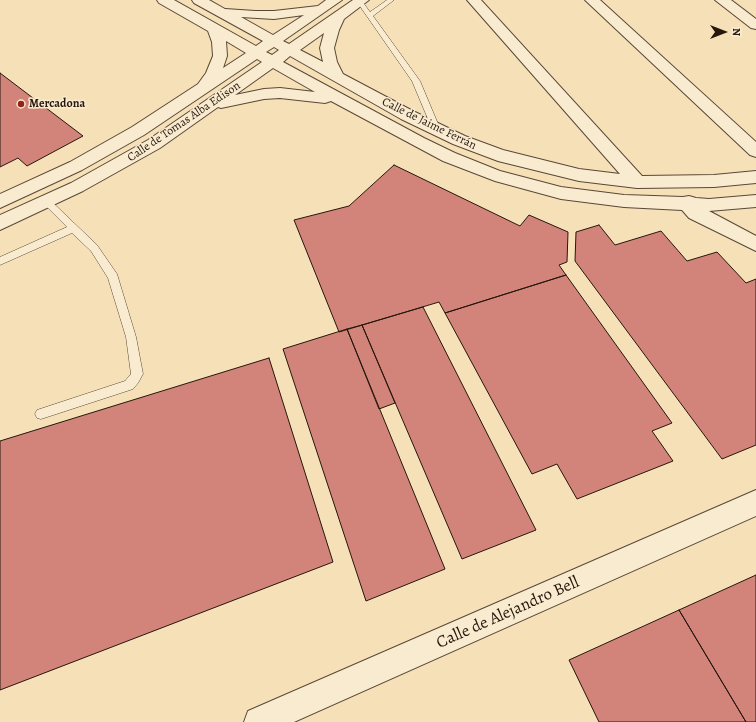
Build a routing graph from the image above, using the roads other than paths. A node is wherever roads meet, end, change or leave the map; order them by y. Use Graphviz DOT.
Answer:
graph roads {
  1 [pos="164,0"];
  2 [pos="199,0"];
  3 [pos="391,0"];
  4 [pos="474,0"];
  5 [pos="592,0"];
  6 [pos="722,0"];
  7 [pos="361,1"];
  8 [pos="331,3"];
  9 [pos="216,10"];
  10 [pos="370,15"];
  11 [pos="338,17"];
  12 [pos="756,25"];
  13 [pos="214,28"];
  14 [pos="273,42"];
  15 [pos="290,51"];
  16 [pos="256,53"];
  17 [pos="273,63"];
  18 [pos="337,76"];
  19 [pos="198,92"];
  20 [pos="338,99"];
  21 [pos="212,105"];
  22 [pos="437,130"];
  23 [pos="756,151"];
  24 [pos="756,177"];
  25 [pos="714,181"];
  26 [pos="637,182"];
  27 [pos="756,201"];
  28 [pos="0,202"];
  29 [pos="47,202"];
  30 [pos="688,205"];
  31 [pos="0,223"];
  32 [pos="74,228"];
  33 [pos="756,244"];
  34 [pos="0,261"];
  35 [pos="41,414"];
  36 [pos="756,503"];
  37 [pos="260,722"];
  1 -- 13 [label="street, Calle de Jaime Ferrán"];
  2 -- 9 [label="street, Calle de Jaime Ferrán"];
  3 -- 10 [label="lane"];
  4 -- 26 [label="street"];
  5 -- 23 [label="street"];
  6 -- 12 [label="street"];
  7 -- 10 [label="lane"];
  7 -- 11 [label="street, Calle de Tomas Alba Edison"];
  8 -- 9 [label="street, Calle de Jaime Ferrán"];
  8 -- 14 [label="street, Calle de Tomas Alba Edison"];
  9 -- 14 [label="street, Calle de Jaime Ferrán"];
  10 -- 22 [label="lane"];
  11 -- 15 [label="street, Calle de Tomas Alba Edison"];
  11 -- 18 [label="street"];
  13 -- 16 [label="street, Calle de Jaime Ferrán"];
  13 -- 19 [label="street, Calle de Tomas Alba Edison"];
  14 -- 15 [label="street, Calle de Jaime Ferrán"];
  14 -- 16 [label="street, Calle de Tomas Alba Edison"];
  15 -- 17 [label="street, Calle de Tomas Alba Edison"];
  15 -- 18 [label="street, Calle de Jaime Ferrán"];
  16 -- 17 [label="street, Calle de Jaime Ferrán"];
  16 -- 19 [label="street, Calle de Tomas Alba Edison"];
  17 -- 20 [label="street, Calle de Jaime Ferrán"];
  17 -- 21 [label="street, Calle de Tomas Alba Edison"];
  18 -- 22 [label="street, Calle de Jaime Ferrán"];
  19 -- 28 [label="street, Calle de Tomas Alba Edison"];
  20 -- 21 [label="street, Calle de Jaime Ferrán"];
  20 -- 30 [label="street, Calle de Jaime Ferrán"];
  21 -- 29 [label="street, Calle de Tomas Alba Edison"];
  22 -- 26 [label="street, Calle de Jaime Ferrán"];
  24 -- 25 [label="street, Calle de Jaime Ferrán"];
  25 -- 26 [label="street, Calle de Jaime Ferrán"];
  25 -- 30 [label="street"];
  27 -- 30 [label="street, Calle de Jaime Ferrán"];
  29 -- 31 [label="street, Calle de Tomas Alba Edison"];
  29 -- 32 [label="lane"];
  30 -- 33 [label="street"];
  32 -- 34 [label="lane"];
  32 -- 35 [label="lane"];
  36 -- 37 [label="street, Calle de Alejandro Bell"];
}
